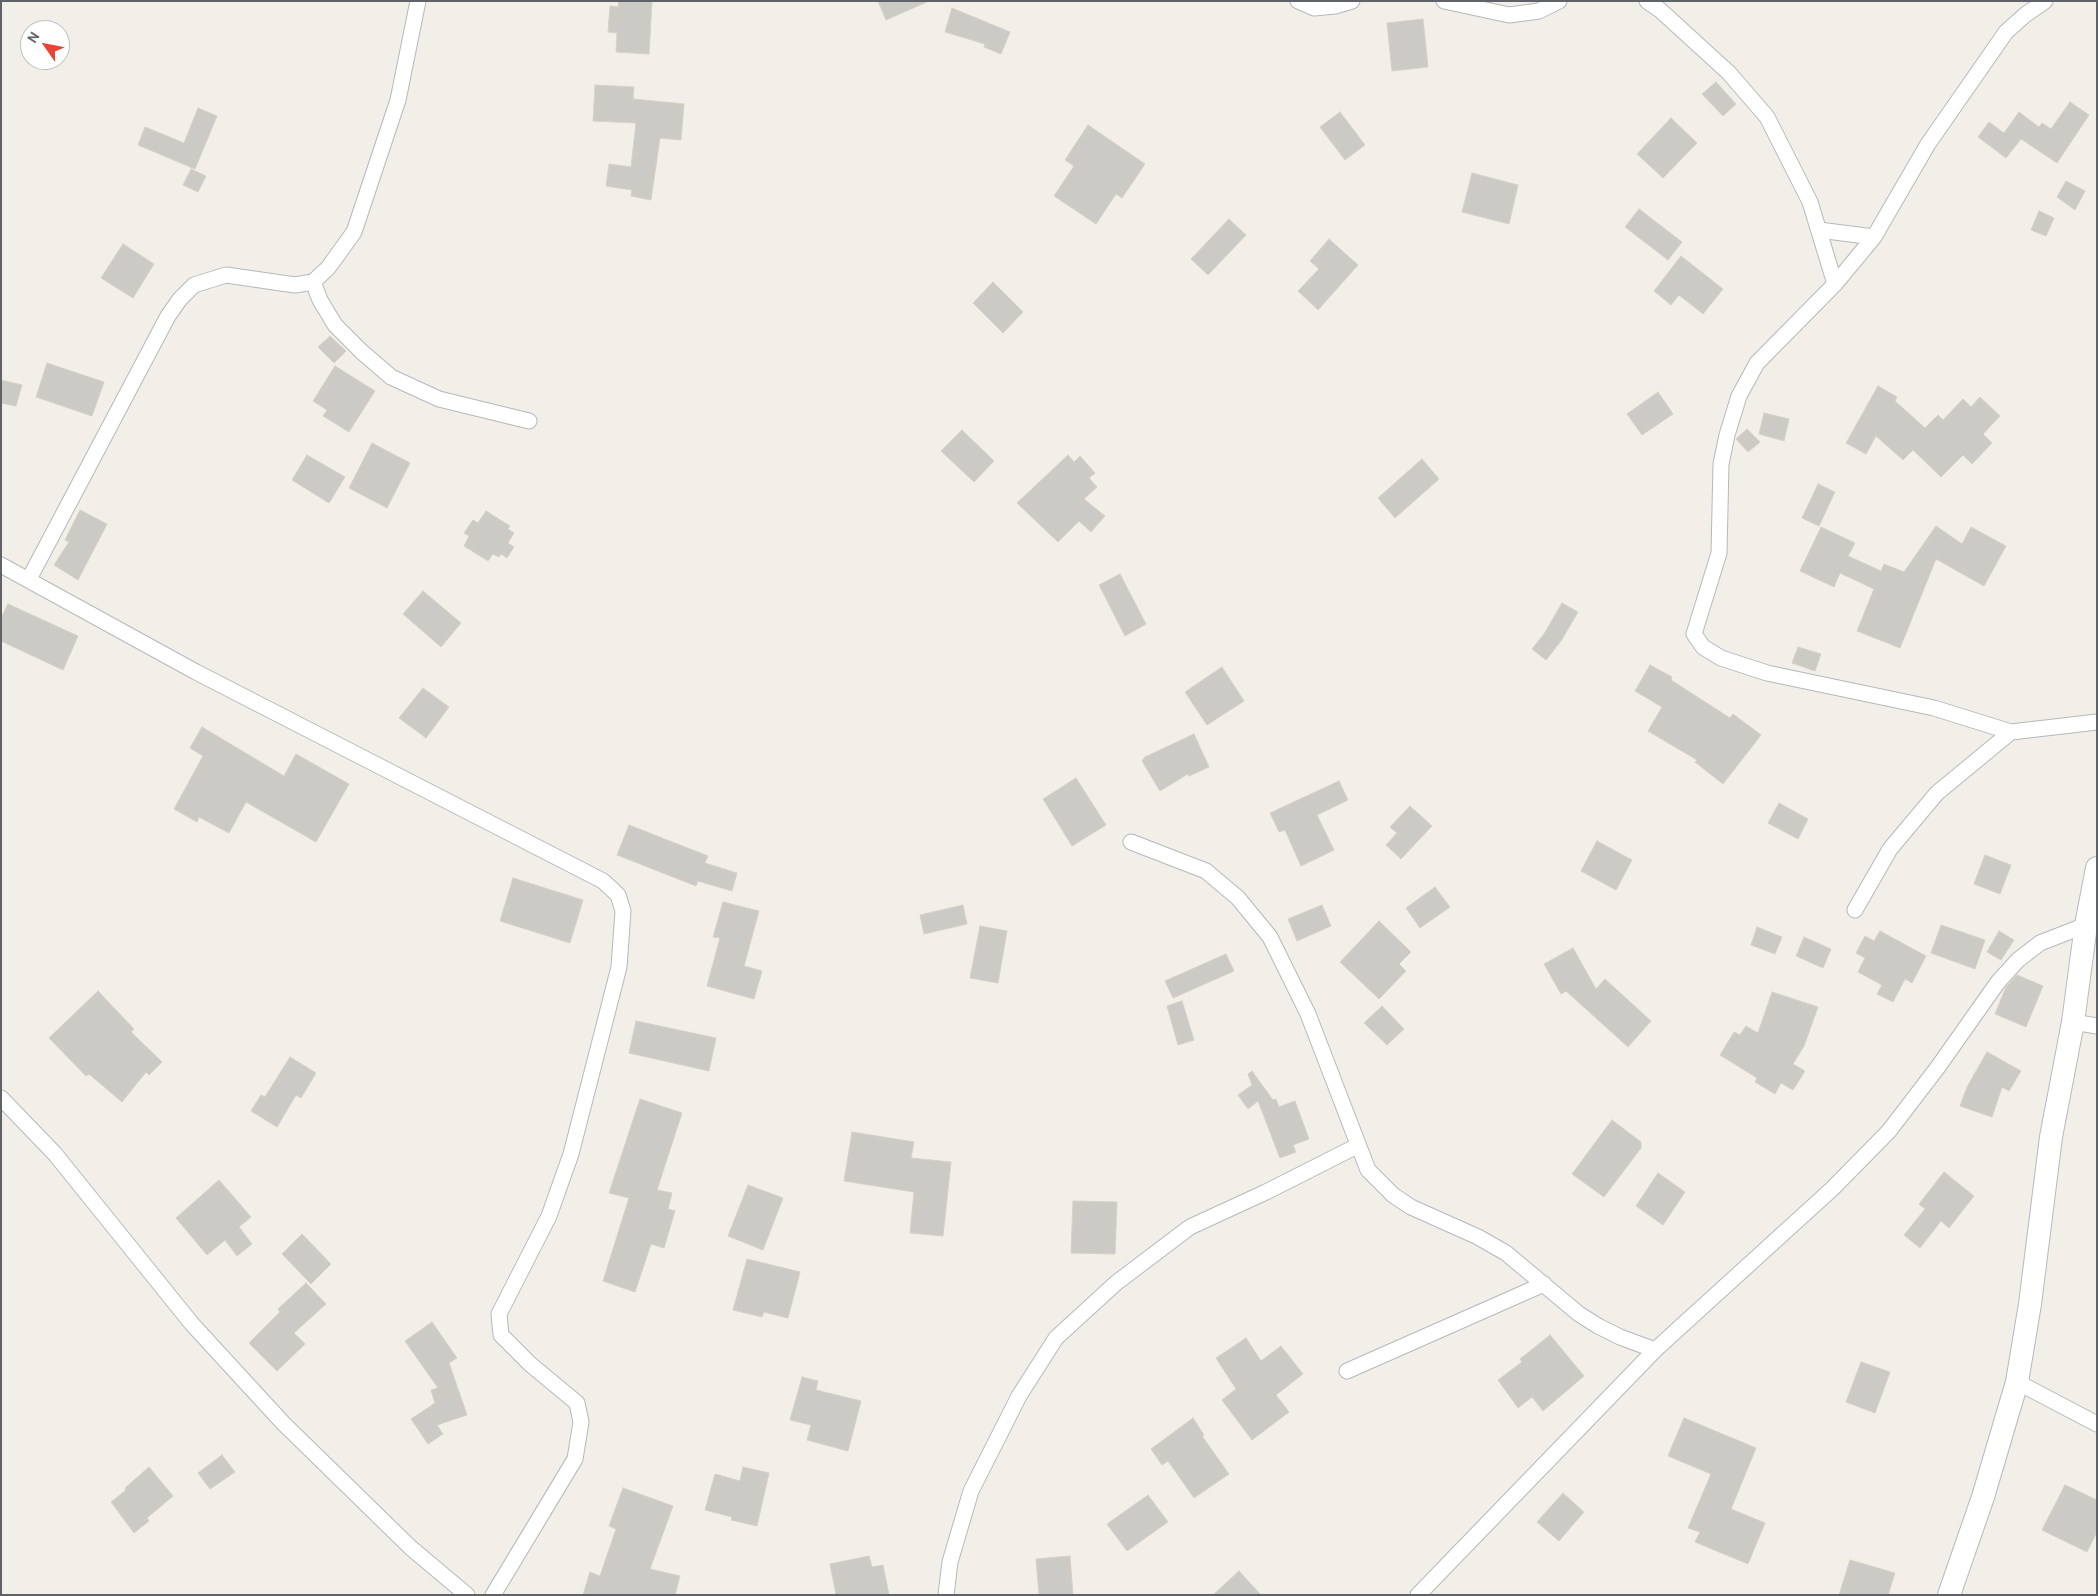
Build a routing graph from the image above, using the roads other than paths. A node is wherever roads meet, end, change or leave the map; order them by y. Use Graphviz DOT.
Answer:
graph roads {
  1 [pos="418,1"];
  2 [pos="1298,1"];
  3 [pos="1352,1"];
  4 [pos="1444,1"];
  5 [pos="1559,1"];
  6 [pos="1647,1"];
  7 [pos="2045,1"];
  8 [pos="1819,230"];
  9 [pos="1874,237"];
  10 [pos="313,282"];
  11 [pos="1835,284"];
  12 [pos="529,422"];
  13 [pos="1,565"];
  14 [pos="29,580"];
  15 [pos="2097,722"];
  16 [pos="2011,732"];
  17 [pos="1131,842"];
  18 [pos="2097,868"];
  19 [pos="1854,910"];
  20 [pos="2086,925"];
  21 [pos="2073,1022"];
  22 [pos="2097,1026"];
  23 [pos="1,1098"];
  24 [pos="1357,1146"];
  25 [pos="1544,1284"];
  26 [pos="1655,1350"];
  27 [pos="1347,1371"];
  28 [pos="2017,1382"];
  29 [pos="2097,1424"];
  30 [pos="467,1595"];
  31 [pos="493,1595"];
  32 [pos="946,1595"];
  33 [pos="1418,1595"];
  34 [pos="1949,1595"];
  1 -- 10 [label="street"];
  2 -- 3 [label="street"];
  4 -- 5 [label="street"];
  6 -- 8 [label="street"];
  7 -- 9 [label="street"];
  8 -- 9 [label="street"];
  8 -- 11 [label="street"];
  9 -- 11 [label="street"];
  10 -- 12 [label="street"];
  10 -- 14 [label="street"];
  11 -- 16 [label="street"];
  13 -- 14 [label="street"];
  14 -- 31 [label="street"];
  15 -- 16 [label="street"];
  16 -- 19 [label="street"];
  17 -- 24 [label="street"];
  18 -- 20 [label="street"];
  20 -- 21 [label="street"];
  20 -- 26 [label="street"];
  21 -- 22 [label="street"];
  21 -- 28 [label="street"];
  23 -- 30 [label="street"];
  24 -- 25 [label="street"];
  24 -- 32 [label="street"];
  25 -- 26 [label="street"];
  25 -- 27 [label="street"];
  26 -- 33 [label="street"];
  28 -- 29 [label="street"];
  28 -- 34 [label="street"];
}
